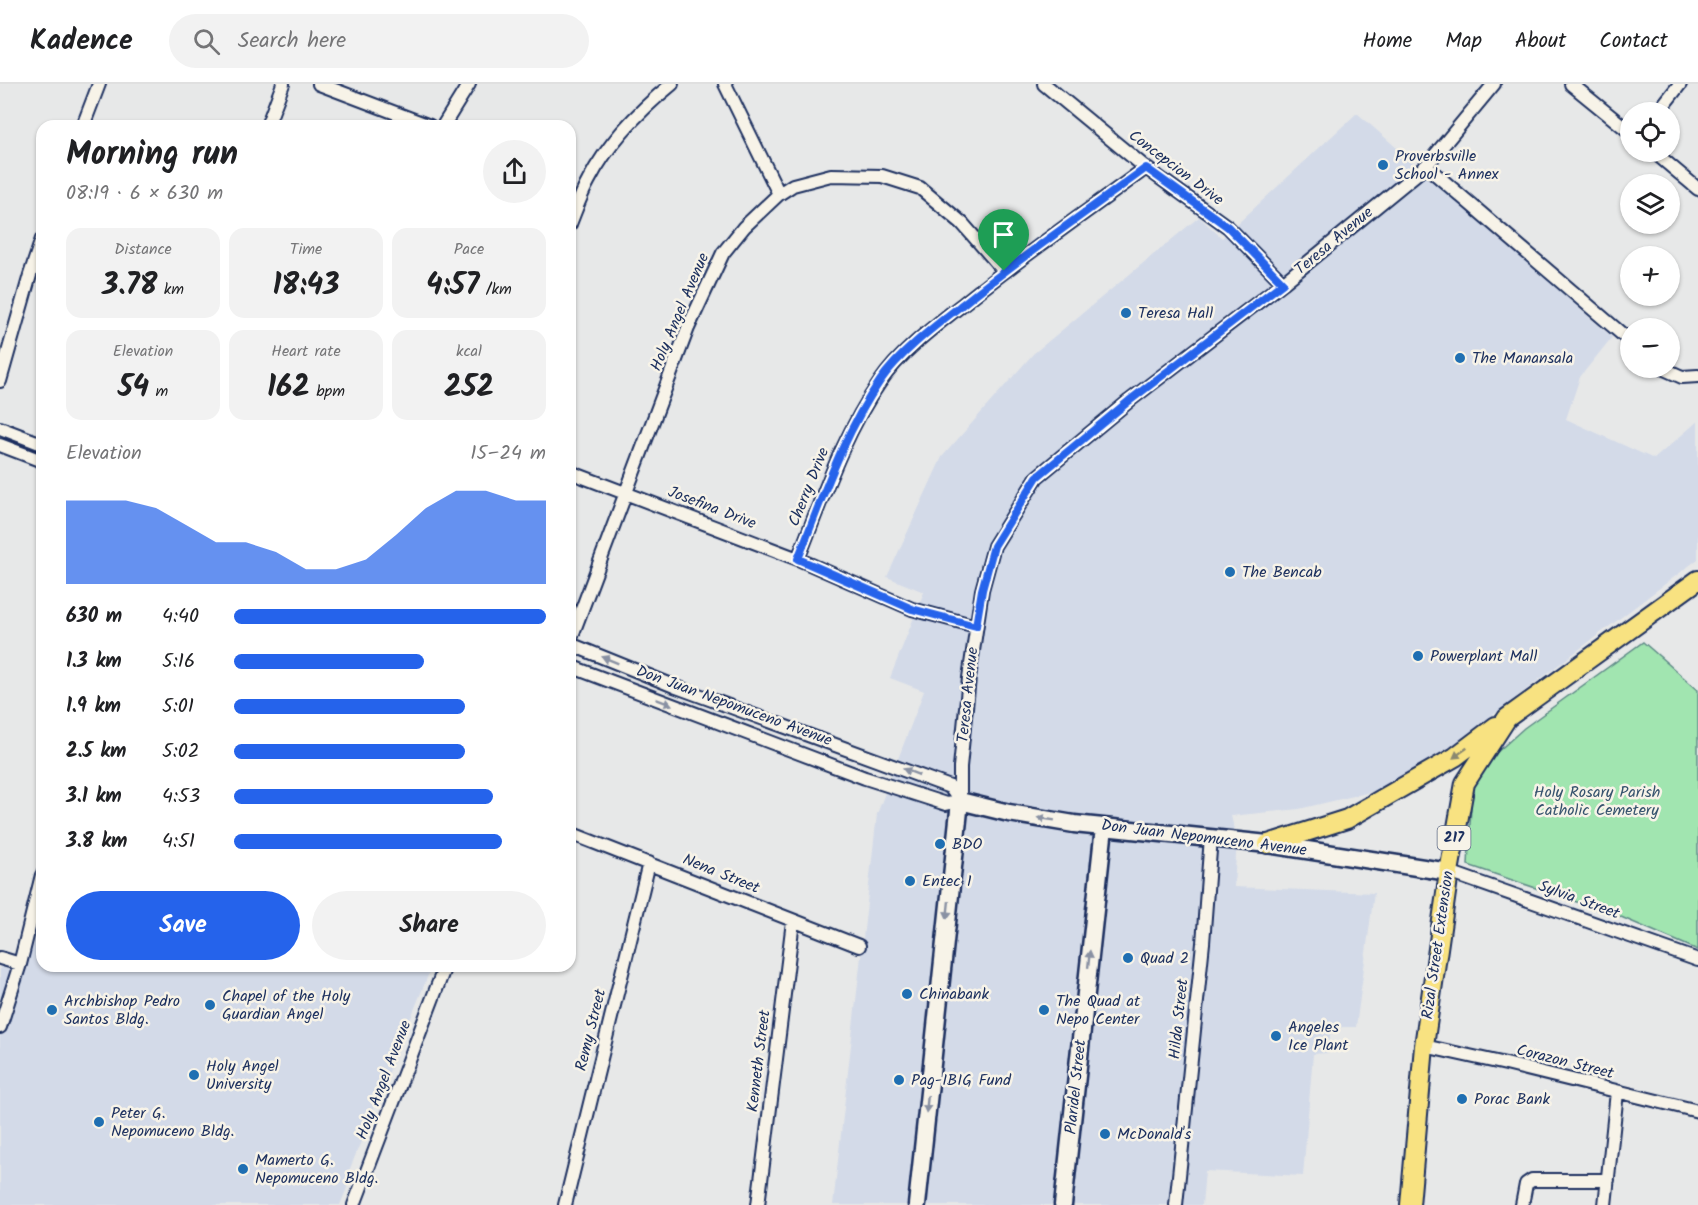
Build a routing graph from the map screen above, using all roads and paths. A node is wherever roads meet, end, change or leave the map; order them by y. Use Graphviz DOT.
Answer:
graph roads {
  1 [pos="99,84"];
  2 [pos="283,84"];
  3 [pos="319,84"];
  4 [pos="470,84"];
  5 [pos="672,84"];
  6 [pos="725,84"];
  7 [pos="1044,84"];
  8 [pos="1494,84"];
  9 [pos="1571,84"];
  10 [pos="1680,84"];
  11 [pos="1666,102"];
  12 [pos="85,120"];
  13 [pos="269,120"];
  14 [pos="414,120"];
  15 [pos="447,120"];
  16 [pos="1620,124"];
  17 [pos="1666,162"];
  18 [pos="1426,166"];
  19 [pos="1146,168"];
  20 [pos="1698,189"];
  21 [pos="778,194"];
  22 [pos="576,210"];
  23 [pos="36,257"];
  24 [pos="1004,271"];
  25 [pos="1283,283"];
  26 [pos="1620,332"];
  27 [pos="1680,375"];
  28 [pos="1698,376"];
  29 [pos="0,381"];
  30 [pos="0,429"];
  31 [pos="36,442"];
  32 [pos="0,445"];
  33 [pos="36,459"];
  34 [pos="576,474"];
  35 [pos="626,492"];
  36 [pos="798,559"];
  37 [pos="1698,580"];
  38 [pos="576,626"];
  39 [pos="976,626"];
  40 [pos="576,645"];
  41 [pos="576,668"];
  42 [pos="1507,718"];
  43 [pos="768,720"];
  44 [pos="760,738"];
  45 [pos="960,801"];
  46 [pos="1104,827"];
  47 [pos="576,834"];
  48 [pos="1210,837"];
  49 [pos="1268,844"];
  50 [pos="649,862"];
  51 [pos="1449,872"];
  52 [pos="36,899"];
  53 [pos="793,921"];
  54 [pos="859,946"];
  55 [pos="0,958"];
  56 [pos="1698,960"];
  57 [pos="20,964"];
  58 [pos="442,972"];
  59 [pos="0,1028"];
  60 [pos="1424,1046"];
  61 [pos="1617,1092"];
  62 [pos="1698,1111"];
  63 [pos="1608,1180"];
  64 [pos="354,1205"];
  65 [pos="565,1205"];
  66 [pos="758,1205"];
  67 [pos="917,1205"];
  68 [pos="924,1205"];
  69 [pos="1063,1205"];
  70 [pos="1176,1205"];
  71 [pos="1410,1205"];
  72 [pos="1522,1205"];
  73 [pos="1605,1205"];
  1 -- 12 [label="street"];
  2 -- 13 [label="street"];
  3 -- 14 [label="street"];
  4 -- 15 [label="street"];
  5 -- 22 [label="street"];
  6 -- 21 [label="street"];
  7 -- 19 [label="street, Concepcion Drive"];
  8 -- 18 [label="street, Teresa Avenue"];
  9 -- 16 [label="street"];
  10 -- 11 [label="street"];
  17 -- 20 [label="street"];
  18 -- 25 [label="street, Teresa Avenue"];
  18 -- 26 [label="street"];
  19 -- 24 [label="street, Cherry Drive"];
  19 -- 25 [label="street, Concepcion Drive"];
  21 -- 24 [label="street, Holy Angel Avenue"];
  21 -- 35 [label="street, Holy Angel Avenue"];
  23 -- 29 [label="street"];
  24 -- 36 [label="street, Cherry Drive"];
  25 -- 39 [label="street, Teresa Avenue"];
  27 -- 28 [label="street"];
  30 -- 31 [label="street"];
  32 -- 33 [label="street"];
  34 -- 35 [label="street, Josefina Drive"];
  35 -- 36 [label="street, Josefina Drive"];
  35 -- 38 [label="street, Holy Angel Avenue"];
  36 -- 39 [label="street, Josefina Drive"];
  37 -- 42 [label="main road, Rizal Street Extension / 217"];
  39 -- 45 [label="street, Teresa Avenue"];
  43 -- 40 [label="street, Don Juan Nepomuceno Avenue, one-way"];
  41 -- 44 [label="street, Don Juan Nepomuceno Avenue, one-way"];
  42 -- 49 [label="main road, one-way"];
  42 -- 51 [label="main road, Rizal Street Extension / 217"];
  43 -- 44 [label="street"];
  45 -- 43 [label="street, Don Juan Nepomuceno Avenue, one-way"];
  44 -- 45 [label="street, Don Juan Nepomuceno Avenue"];
  46 -- 45 [label="street, Don Juan Nepomuceno Avenue, one-way"];
  45 -- 67 [label="street, Teresa Avenue, one-way"];
  46 -- 48 [label="street, Don Juan Nepomuceno Avenue"];
  69 -- 46 [label="street, Plaridel Street, one-way"];
  47 -- 50 [label="street, Nena Street"];
  48 -- 49 [label="street, Don Juan Nepomuceno Avenue"];
  48 -- 70 [label="street, Hilda Street"];
  49 -- 51 [label="street, Don Juan Nepomuceno Avenue"];
  50 -- 53 [label="street, Nena Street"];
  50 -- 65 [label="street, Remy Street"];
  51 -- 56 [label="street, Sylvia Street"];
  51 -- 60 [label="main road, Rizal Street Extension / 217"];
  52 -- 57 [label="street"];
  53 -- 54 [label="street, Nena Street"];
  53 -- 66 [label="street, Kenneth Street"];
  55 -- 57 [label="street"];
  57 -- 59 [label="street"];
  58 -- 64 [label="street, Holy Angel Avenue"];
  60 -- 61 [label="street, Corazon Street"];
  60 -- 71 [label="main road, Rizal Street Extension / 217"];
  61 -- 62 [label="street, Corazon Street"];
  61 -- 63 [label="street"];
  63 -- 72 [label="street"];
  63 -- 73 [label="street"];
  67 -- 68 [label="street"];
}
